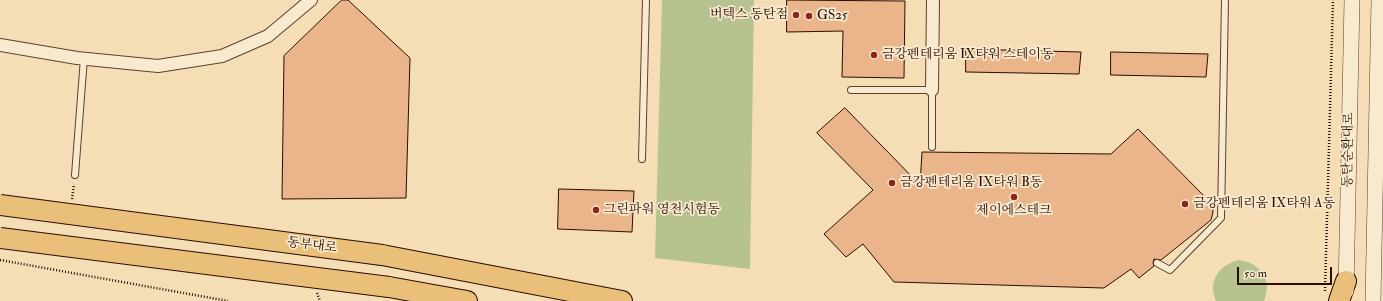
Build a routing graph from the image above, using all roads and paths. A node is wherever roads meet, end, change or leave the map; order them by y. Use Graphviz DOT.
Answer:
graph roads {
  1 [pos="311,0"];
  2 [pos="646,0"];
  3 [pos="933,0"];
  4 [pos="1226,0"];
  5 [pos="1333,0"];
  6 [pos="1352,0"];
  7 [pos="1379,0"];
  8 [pos="0,45"];
  9 [pos="84,58"];
  10 [pos="851,90"];
  11 [pos="932,90"];
  12 [pos="932,147"];
  13 [pos="642,159"];
  14 [pos="75,175"];
  15 [pos="71,202"];
  16 [pos="0,206"];
  17 [pos="0,238"];
  18 [pos="0,260"];
  19 [pos="1157,263"];
  20 [pos="1346,281"];
  21 [pos="1332,297"];
  22 [pos="228,301"];
  23 [pos="466,301"];
  24 [pos="622,301"];
  25 [pos="1346,301"];
  26 [pos="1373,301"];
  1 -- 9 [label="street"];
  2 -- 13 [label="lane"];
  3 -- 11 [label="street"];
  4 -- 19 [label="lane"];
  5 -- 21 [label="path"];
  6 -- 20 [label="street, 동탄순환대로"];
  7 -- 26 [label="street, 동탄순환대로"];
  8 -- 9 [label="street"];
  9 -- 14 [label="lane"];
  10 -- 11 [label="lane"];
  11 -- 12 [label="lane"];
  14 -- 15 [label="path"];
  16 -- 24 [label="highway, 동부대로, bridge"];
  17 -- 23 [label="highway, bridge"];
  18 -- 22 [label="path"];
  20 -- 21 [label="highway"];
  20 -- 25 [label="street, 동탄순환대로"];
}
